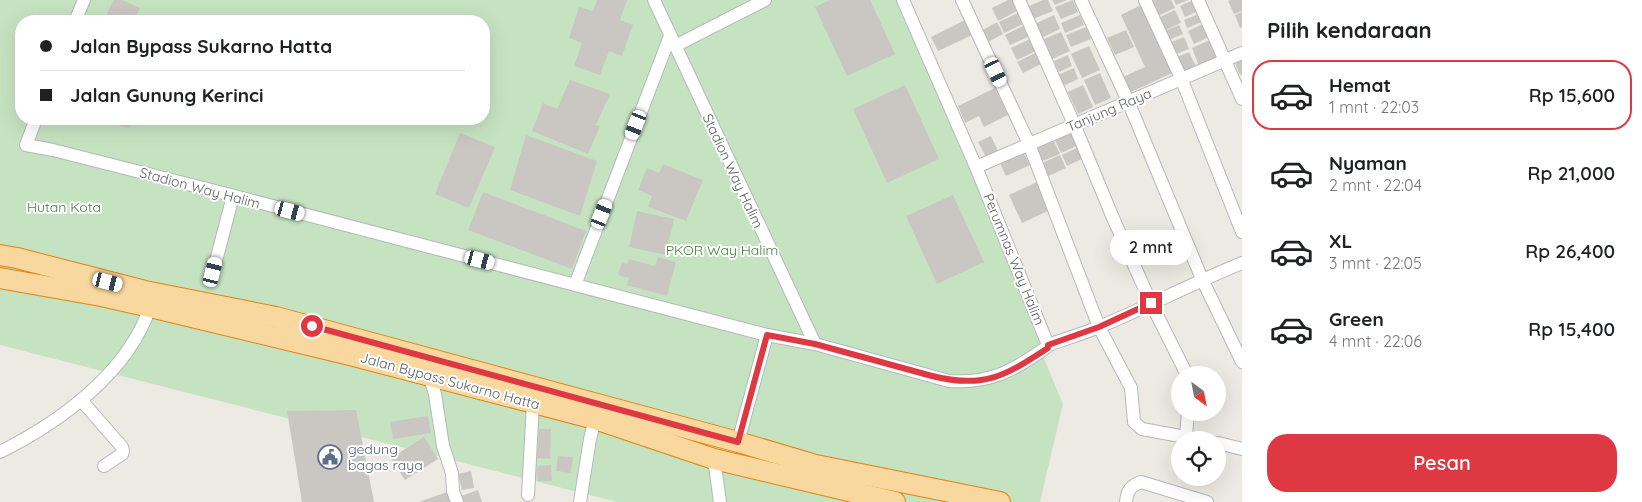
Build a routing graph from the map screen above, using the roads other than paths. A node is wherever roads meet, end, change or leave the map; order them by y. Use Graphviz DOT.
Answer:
graph roads {
  1 [pos="84,0"];
  2 [pos="654,0"];
  3 [pos="764,0"];
  4 [pos="903,0"];
  5 [pos="962,0"];
  6 [pos="1018,0"];
  7 [pos="1081,0"];
  8 [pos="1145,0"];
  9 [pos="1198,0"];
  10 [pos="78,15"];
  11 [pos="672,41"];
  12 [pos="1242,52"];
  13 [pos="1224,60"];
  14 [pos="1181,78"];
  15 [pos="1242,99"];
  16 [pos="1128,101"];
  17 [pos="1074,124"];
  18 [pos="34,125"];
  19 [pos="1029,144"];
  20 [pos="976,167"];
  21 [pos="233,196"];
  22 [pos="1242,232"];
  23 [pos="0,255"];
  24 [pos="1242,263"];
  25 [pos="0,278"];
  26 [pos="1202,279"];
  27 [pos="211,280"];
  28 [pos="575,285"];
  29 [pos="1151,303"];
  30 [pos="150,307"];
  31 [pos="1099,327"];
  32 [pos="767,335"];
  33 [pos="815,344"];
  34 [pos="1048,345"];
  35 [pos="1242,362"];
  36 [pos="1182,366"];
  37 [pos="429,375"];
  38 [pos="81,400"];
  39 [pos="533,403"];
  40 [pos="595,419"];
  41 [pos="1171,434"];
  42 [pos="738,442"];
  43 [pos="1226,445"];
  44 [pos="1242,448"];
  45 [pos="0,452"];
  46 [pos="714,459"];
  47 [pos="104,466"];
  48 [pos="528,495"];
  49 [pos="457,502"];
  50 [pos="580,502"];
  51 [pos="720,502"];
  52 [pos="895,502"];
  53 [pos="1000,502"];
  54 [pos="1126,502"];
  55 [pos="1207,502"];
  1 -- 10 [label="street"];
  2 -- 11 [label="street, Stadion Way Halim"];
  3 -- 11 [label="street"];
  4 -- 20 [label="street, Perumnas Way Halim"];
  5 -- 19 [label="street"];
  6 -- 17 [label="street"];
  7 -- 16 [label="street"];
  8 -- 14 [label="street"];
  9 -- 13 [label="street"];
  11 -- 28 [label="street"];
  11 -- 33 [label="street, Stadion Way Halim"];
  12 -- 13 [label="street, Tanjung Raya"];
  13 -- 14 [label="street, Tanjung Raya"];
  13 -- 15 [label="street"];
  14 -- 16 [label="street, Tanjung Raya"];
  14 -- 22 [label="street"];
  16 -- 17 [label="street, Tanjung Raya"];
  16 -- 26 [label="street"];
  17 -- 19 [label="street, Tanjung Raya"];
  17 -- 29 [label="street"];
  18 -- 21 [label="street, Stadion Way Halim"];
  19 -- 20 [label="street, Tanjung Raya"];
  19 -- 31 [label="street"];
  20 -- 34 [label="street, Perumnas Way Halim"];
  21 -- 27 [label="street"];
  21 -- 28 [label="street, Stadion Way Halim"];
  23 -- 42 [label="highway, Jalan Bypass Sukarno Hatta"];
  24 -- 26 [label="street"];
  25 -- 30 [label="highway, Jalan Bypass Sukarno Hatta"];
  26 -- 29 [label="street"];
  26 -- 35 [label="street"];
  28 -- 32 [label="street, Stadion Way Halim"];
  29 -- 31 [label="street"];
  29 -- 36 [label="street"];
  30 -- 37 [label="highway, Jalan Bypass Sukarno Hatta"];
  30 -- 38 [label="street"];
  31 -- 34 [label="street"];
  31 -- 41 [label="street"];
  32 -- 33 [label="street, Stadion Way Halim"];
  32 -- 42 [label="street"];
  33 -- 34 [label="street"];
  37 -- 39 [label="highway, Jalan Bypass Sukarno Hatta"];
  37 -- 49 [label="street"];
  38 -- 45 [label="street"];
  38 -- 47 [label="street"];
  39 -- 40 [label="highway, Jalan Bypass Sukarno Hatta"];
  39 -- 48 [label="street"];
  40 -- 46 [label="highway, Jalan Bypass Sukarno Hatta"];
  40 -- 50 [label="street"];
  42 -- 53 [label="highway, Jalan Bypass Sukarno Hatta"];
  43 -- 44 [label="street"];
  46 -- 51 [label="street"];
  46 -- 52 [label="highway, Jalan Bypass Sukarno Hatta"];
  54 -- 55 [label="street"];
}
